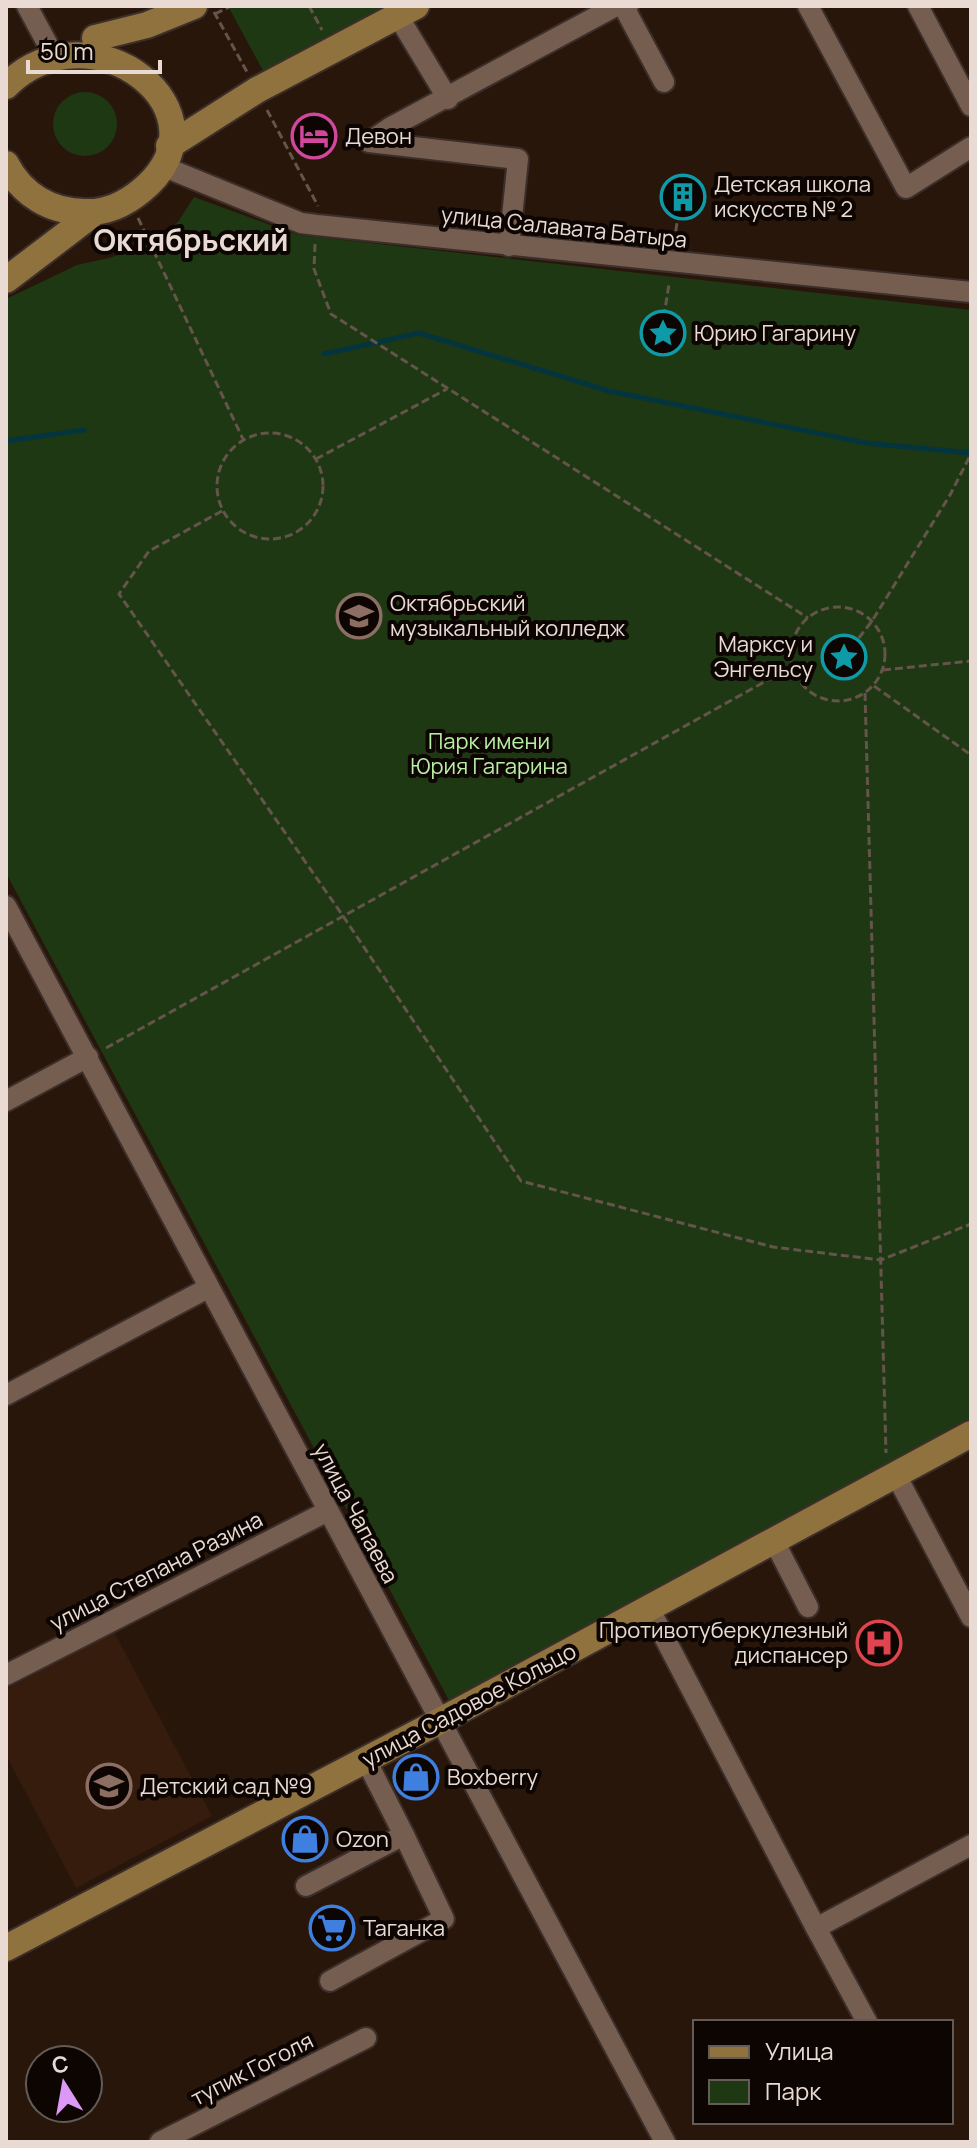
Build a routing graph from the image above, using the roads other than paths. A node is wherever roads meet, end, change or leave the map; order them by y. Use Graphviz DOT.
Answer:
graph roads {
  1 [pos="27,6"];
  2 [pos="616,6"];
  3 [pos="628,6"];
  4 [pos="808,6"];
  5 [pos="918,6"];
  6 [pos="205,10"];
  7 [pos="407,11"];
  8 [pos="93,39"];
  9 [pos="48,45"];
  10 [pos="10,74"];
  11 [pos="664,82"];
  12 [pos="448,99"];
  13 [pos="971,106"];
  14 [pos="971,147"];
  15 [pos="165,156"];
  16 [pos="6,164"];
  17 [pos="94,213"];
  18 [pos="509,246"];
  19 [pos="6,280"];
  20 [pos="971,292"];
  21 [pos="6,906"];
  22 [pos="88,1057"];
  23 [pos="6,1101"];
  24 [pos="208,1288"];
  25 [pos="6,1395"];
  26 [pos="971,1434"];
  27 [pos="891,1464"];
  28 [pos="328,1511"];
  29 [pos="774,1541"];
  30 [pos="808,1607"];
  31 [pos="649,1608"];
  32 [pos="971,1617"];
  33 [pos="6,1675"];
  34 [pos="440,1721"];
  35 [pos="366,1760"];
  36 [pos="404,1835"];
  37 [pos="971,1845"];
  38 [pos="306,1886"];
  39 [pos="816,1928"];
  40 [pos="6,1948"];
  41 [pos="330,1981"];
  42 [pos="866,2020"];
  43 [pos="366,2038"];
  44 [pos="160,2142"];
  45 [pos="665,2142"];
  1 -- 9 [label="street"];
  2 -- 12 [label="street"];
  3 -- 11 [label="street"];
  4 -- 14 [label="street"];
  5 -- 13 [label="street"];
  6 -- 8 [label="main road"];
  7 -- 12 [label="street"];
  7 -- 15 [label="main road"];
  8 -- 9 [label="main road"];
  8 -- 15 [label="main road"];
  9 -- 10 [label="main road"];
  12 -- 18 [label="street"];
  15 -- 17 [label="main road"];
  15 -- 18 [label="street, улица Салавата Батыра"];
  16 -- 17 [label="main road"];
  17 -- 19 [label="main road"];
  18 -- 20 [label="street, улица Салавата Батыра"];
  21 -- 22 [label="street, улица Чапаева"];
  22 -- 23 [label="street"];
  22 -- 24 [label="street, улица Чапаева"];
  24 -- 25 [label="street"];
  24 -- 28 [label="street, улица Чапаева"];
  26 -- 27 [label="main road, улица Садовое Кольцо"];
  27 -- 29 [label="main road, улица Садовое Кольцо"];
  27 -- 32 [label="street"];
  28 -- 33 [label="street, улица Степана Разина"];
  28 -- 34 [label="street, улица Чапаева"];
  29 -- 30 [label="street"];
  29 -- 31 [label="main road, улица Садовое Кольцо"];
  31 -- 34 [label="main road, улица Садовое Кольцо"];
  31 -- 39 [label="street"];
  34 -- 35 [label="main road, улица Садовое Кольцо"];
  34 -- 45 [label="street, улица Чапаева"];
  35 -- 36 [label="street"];
  35 -- 40 [label="main road, улица Садовое Кольцо"];
  36 -- 38 [label="street"];
  36 -- 41 [label="street"];
  37 -- 39 [label="street"];
  39 -- 42 [label="street"];
  43 -- 44 [label="street, тупик Гоголя"];
}
